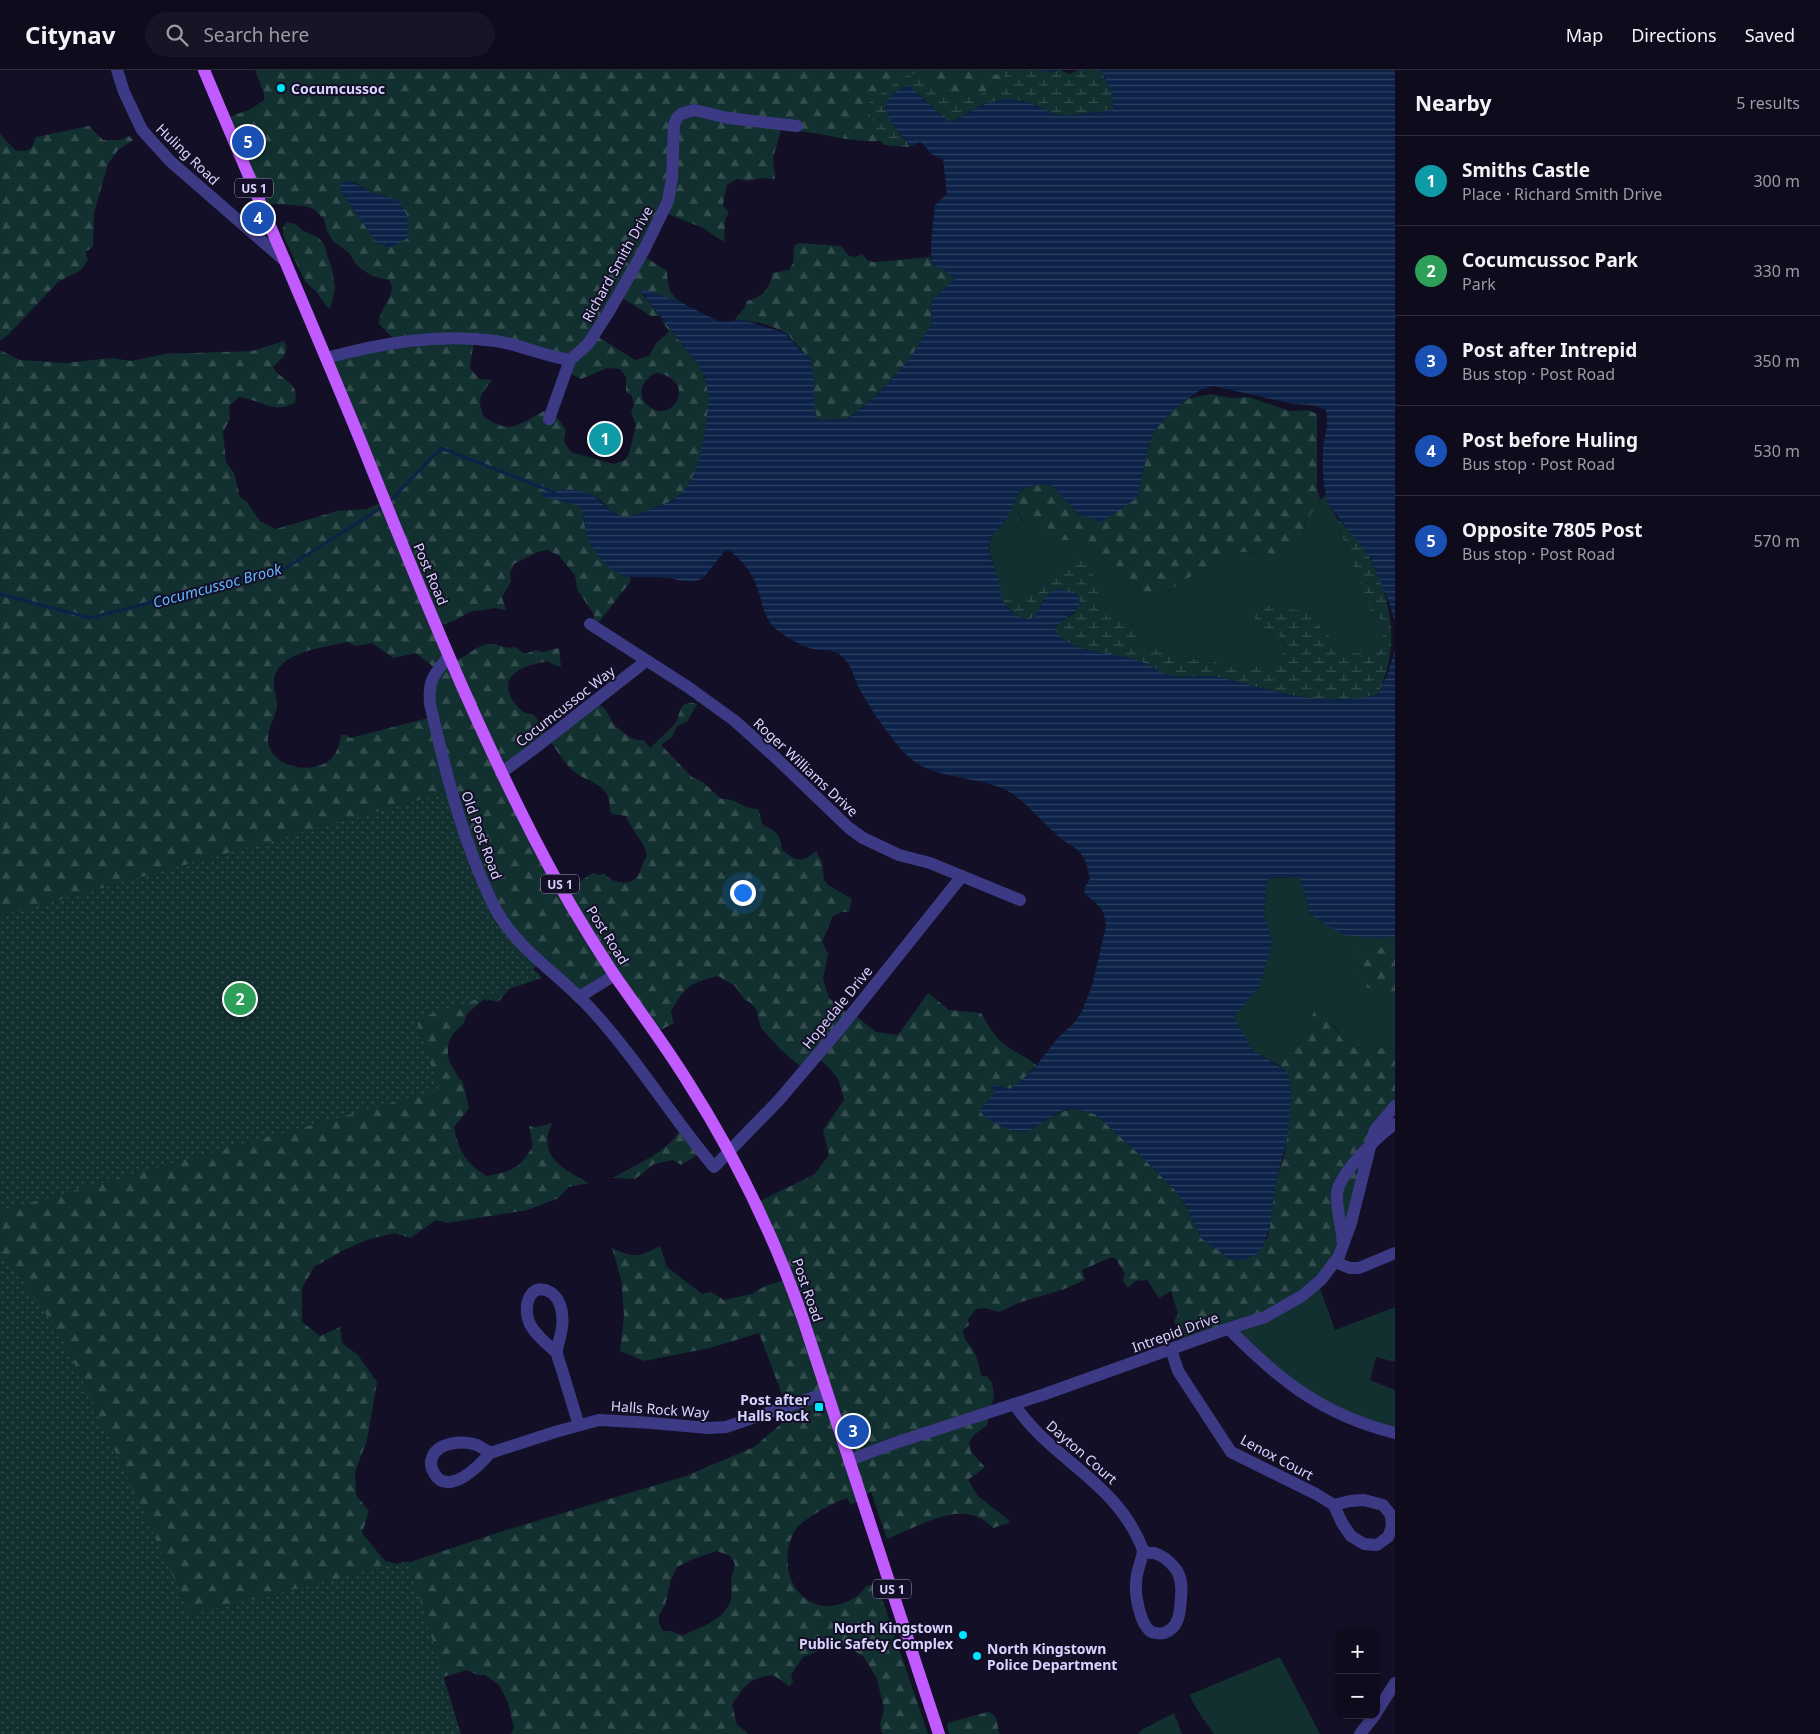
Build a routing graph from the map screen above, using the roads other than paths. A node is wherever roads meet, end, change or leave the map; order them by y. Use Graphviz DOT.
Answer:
graph roads {
  1 [pos="117,70"];
  2 [pos="204,70"];
  3 [pos="797,126"];
  4 [pos="285,261"];
  5 [pos="326,358"];
  6 [pos="570,360"];
  7 [pos="549,419"];
  8 [pos="590,624"];
  9 [pos="449,656"];
  10 [pos="646,662"];
  11 [pos="501,773"];
  12 [pos="962,876"];
  13 [pos="1020,900"];
  14 [pos="615,975"];
  15 [pos="579,996"];
  16 [pos="1395,1106"];
  17 [pos="1395,1124"];
  18 [pos="1370,1147"];
  19 [pos="730,1152"];
  20 [pos="1343,1246"];
  21 [pos="1395,1253"];
  22 [pos="1335,1262"];
  23 [pos="1229,1329"];
  24 [pos="1171,1349"];
  25 [pos="557,1353"];
  26 [pos="827,1392"];
  27 [pos="1014,1404"];
  28 [pos="579,1425"];
  29 [pos="1395,1433"];
  30 [pos="490,1453"];
  31 [pos="850,1460"];
  32 [pos="1334,1505"];
  33 [pos="1143,1550"];
  34 [pos="1395,1683"];
  35 [pos="1380,1706"];
  36 [pos="1371,1719"];
  37 [pos="939,1734"];
  38 [pos="1360,1734"];
  1 -- 4 [label="street, Huling Road"];
  2 -- 4 [label="main road, Post Road / US 1"];
  3 -- 6 [label="street, Richard Smith Drive"];
  4 -- 5 [label="main road, Post Road / US 1"];
  5 -- 6 [label="street"];
  5 -- 9 [label="main road, Post Road / US 1"];
  6 -- 7 [label="street, Richard Smith Drive"];
  8 -- 10 [label="street, Roger Williams Drive"];
  9 -- 11 [label="main road, Post Road / US 1"];
  9 -- 15 [label="street, Old Post Road"];
  10 -- 11 [label="street, Cocumcussoc Way"];
  10 -- 12 [label="street, Roger Williams Drive"];
  11 -- 14 [label="main road, Post Road / US 1"];
  12 -- 13 [label="street, Roger Williams Drive"];
  12 -- 19 [label="street, Hopedale Drive"];
  14 -- 15 [label="street"];
  14 -- 19 [label="main road, Post Road / US 1"];
  15 -- 19 [label="street, Old Post Road"];
  16 -- 18 [label="street, Intrepid Drive"];
  17 -- 18 [label="street"];
  18 -- 20 [label="street, Intrepid Drive"];
  18 -- 20 [label="street"];
  19 -- 26 [label="main road, Post Road / US 1"];
  20 -- 22 [label="street, Intrepid Drive"];
  21 -- 22 [label="street"];
  22 -- 23 [label="street, Intrepid Drive"];
  23 -- 24 [label="street, Intrepid Drive"];
  23 -- 29 [label="street"];
  24 -- 27 [label="street, Intrepid Drive"];
  24 -- 32 [label="street, Lenox Court"];
  25 -- 25 [label="street"];
  25 -- 28 [label="street"];
  26 -- 28 [label="street, Halls Rock Way"];
  26 -- 31 [label="main road, Post Road / US 1"];
  27 -- 31 [label="street, Intrepid Drive"];
  27 -- 33 [label="street, Dayton Court"];
  28 -- 30 [label="street, Halls Rock Way"];
  31 -- 37 [label="main road, Post Road / US 1"];
  32 -- 32 [label="street"];
  33 -- 33 [label="street"];
  34 -- 35 [label="street"];
  36 -- 38 [label="street"];
}
